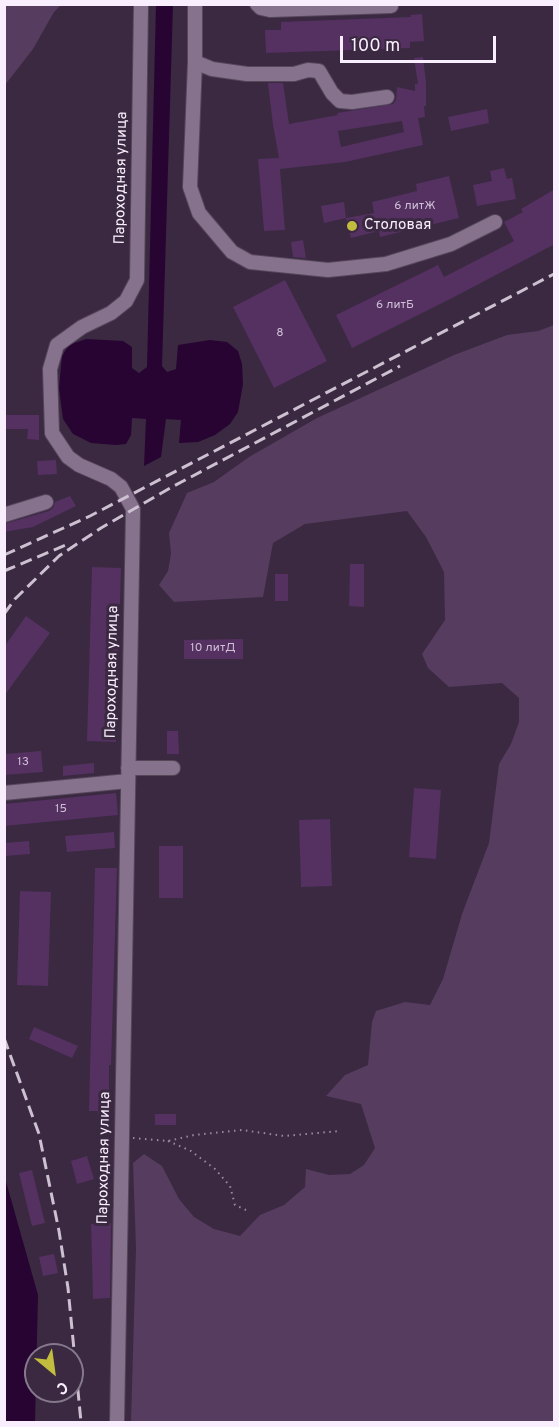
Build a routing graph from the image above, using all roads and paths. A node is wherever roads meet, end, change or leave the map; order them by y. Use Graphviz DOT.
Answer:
graph roads {
  1 [pos="141,4"];
  2 [pos="195,4"];
  3 [pos="257,4"];
  4 [pos="391,6"];
  5 [pos="195,62"];
  6 [pos="387,97"];
  7 [pos="495,222"];
  8 [pos="46,502"];
  9 [pos="4,515"];
  10 [pos="173,768"];
  11 [pos="128,775"];
  12 [pos="4,793"];
  13 [pos="340,1131"];
  14 [pos="122,1137"];
  15 [pos="168,1141"];
  16 [pos="246,1210"];
  17 [pos="117,1422"];
  1 -- 11 [label="street, Пароходная улица"];
  2 -- 5 [label="street"];
  3 -- 4 [label="street"];
  5 -- 6 [label="street"];
  5 -- 7 [label="street"];
  8 -- 9 [label="street"];
  10 -- 11 [label="street"];
  11 -- 12 [label="street"];
  11 -- 14 [label="street, Пароходная улица"];
  13 -- 15 [label="path"];
  14 -- 15 [label="path"];
  14 -- 17 [label="street, Пароходная улица"];
  15 -- 16 [label="path"];
}
